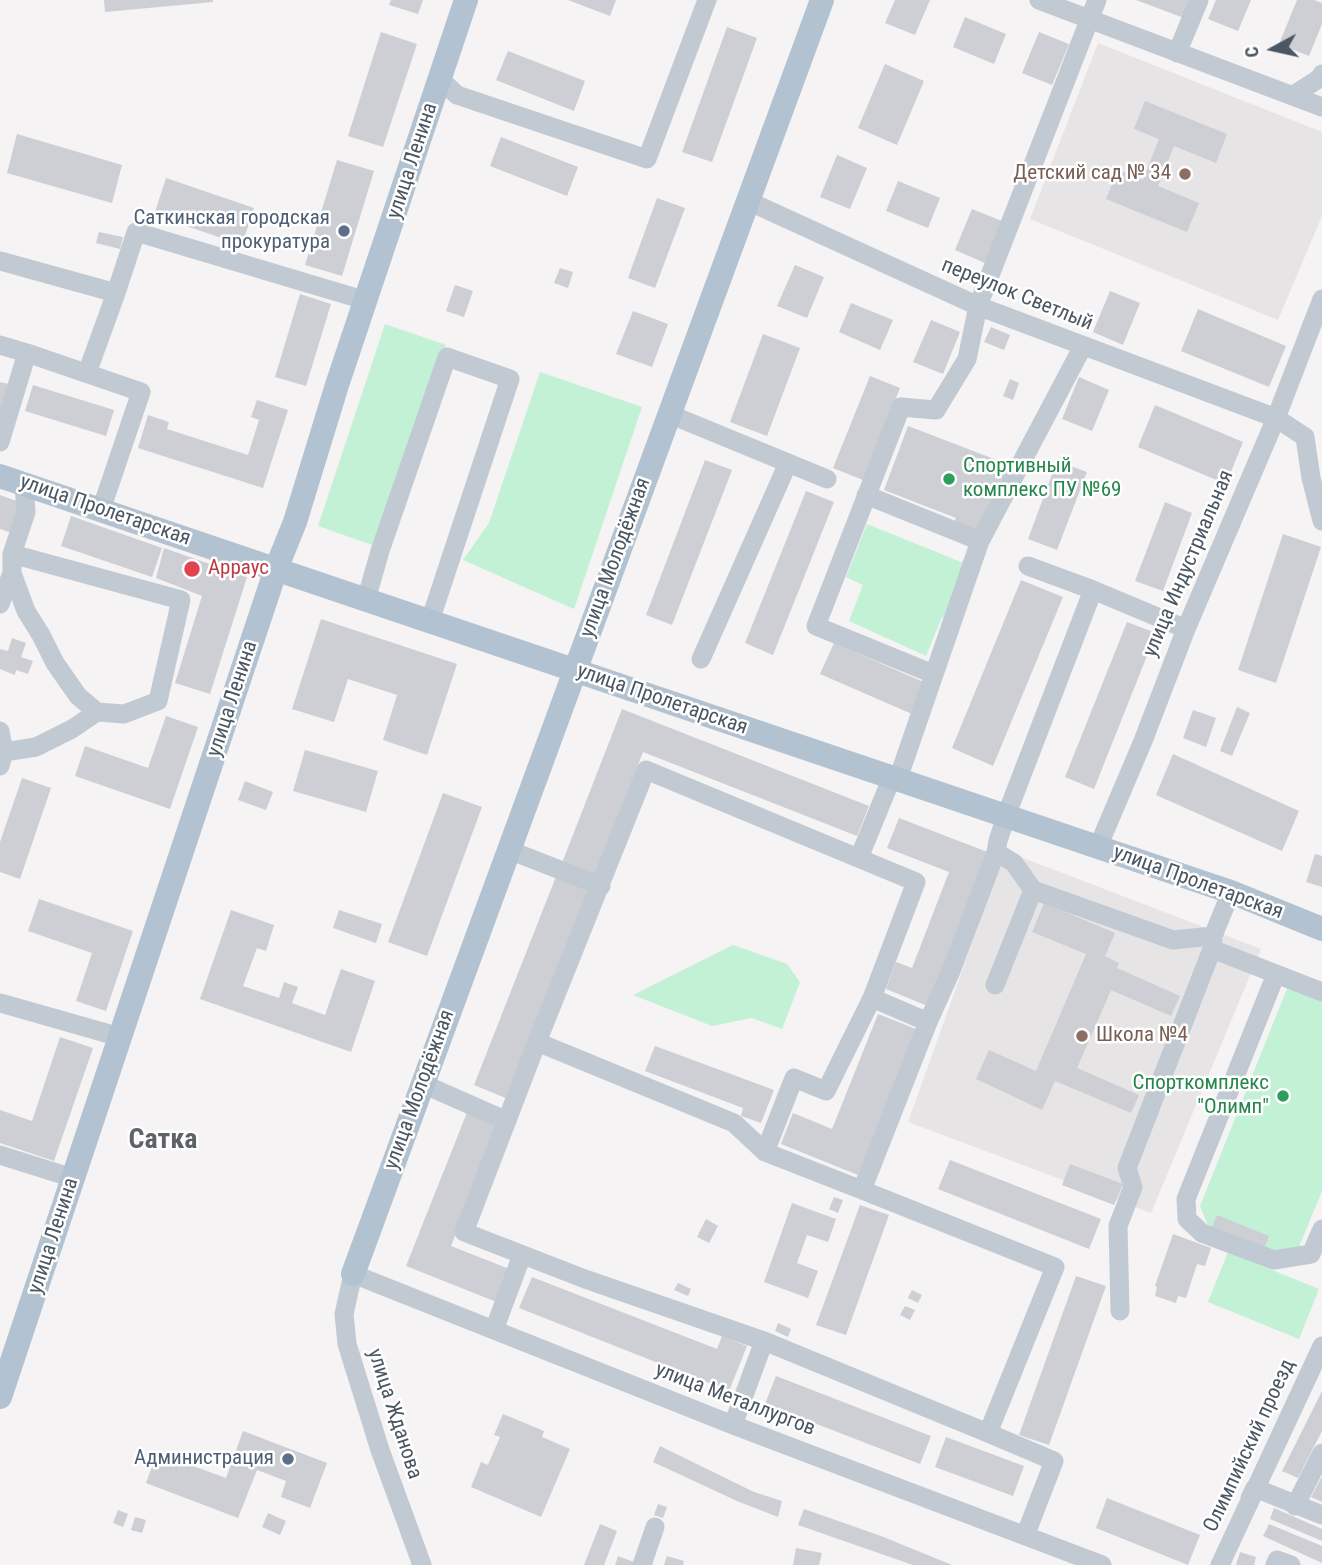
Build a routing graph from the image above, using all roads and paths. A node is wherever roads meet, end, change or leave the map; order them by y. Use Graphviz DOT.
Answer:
graph roads {
  1 [pos="466,0"];
  2 [pos="707,0"];
  3 [pos="822,0"];
  4 [pos="1039,0"];
  5 [pos="1097,0"];
  6 [pos="1199,0"];
  7 [pos="1089,19"];
  8 [pos="1177,52"];
  9 [pos="1322,74"];
  10 [pos="440,79"];
  11 [pos="1292,96"];
  12 [pos="1322,107"];
  13 [pos="748,201"];
  14 [pos="0,261"];
  15 [pos="116,293"];
  16 [pos="1322,299"];
  17 [pos="367,301"];
  18 [pos="978,306"];
  19 [pos="0,345"];
  20 [pos="1083,346"];
  21 [pos="27,353"];
  22 [pos="87,373"];
  23 [pos="669,414"];
  24 [pos="1276,418"];
  25 [pos="0,442"];
  26 [pos="788,463"];
  27 [pos="0,476"];
  28 [pos="827,479"];
  29 [pos="24,484"];
  30 [pos="866,495"];
  31 [pos="101,510"];
  32 [pos="1322,521"];
  33 [pos="980,541"];
  34 [pos="12,563"];
  35 [pos="1028,566"];
  36 [pos="276,569"];
  37 [pos="1093,590"];
  38 [pos="366,600"];
  39 [pos="0,604"];
  40 [pos="430,621"];
  41 [pos="1186,629"];
  42 [pos="701,659"];
  43 [pos="575,670"];
  44 [pos="926,671"];
  45 [pos="97,712"];
  46 [pos="0,731"];
  47 [pos="2,759"];
  48 [pos="895,778"];
  49 [pos="1006,816"];
  50 [pos="1098,847"];
  51 [pos="509,850"];
  52 [pos="996,852"];
  53 [pos="859,858"];
  54 [pos="601,886"];
  55 [pos="1033,890"];
  56 [pos="1231,892"];
  57 [pos="1322,929"];
  58 [pos="1212,942"];
  59 [pos="1276,974"];
  60 [pos="995,985"];
  61 [pos="1322,992"];
  62 [pos="872,999"];
  63 [pos="0,1003"];
  64 [pos="928,1022"];
  65 [pos="120,1037"];
  66 [pos="537,1042"];
  67 [pos="423,1084"];
  68 [pos="507,1121"];
  69 [pos="765,1152"];
  70 [pos="0,1155"];
  71 [pos="73,1178"];
  72 [pos="862,1190"];
  73 [pos="1318,1223"];
  74 [pos="522,1255"];
  75 [pos="353,1274"];
  76 [pos="1120,1311"];
  77 [pos="494,1330"];
  78 [pos="764,1341"];
  79 [pos="1322,1346"];
  80 [pos="0,1397"];
  81 [pos="733,1425"];
  82 [pos="988,1433"];
  83 [pos="1322,1453"];
  84 [pos="1255,1488"];
  85 [pos="1295,1506"];
  86 [pos="1322,1515"];
  87 [pos="655,1527"];
  88 [pos="1025,1536"];
  89 [pos="422,1565"];
  90 [pos="642,1565"];
  91 [pos="1102,1565"];
  92 [pos="1220,1565"];
  93 [pos="1275,1565"];
  94 [pos="1291,1565"];
  1 -- 10 [label="main road, улица Ленина"];
  2 -- 10 [label="street"];
  3 -- 13 [label="main road, улица Молодёжная"];
  4 -- 7 [label="street"];
  5 -- 7 [label="street"];
  6 -- 8 [label="street"];
  7 -- 8 [label="street"];
  7 -- 18 [label="street"];
  8 -- 11 [label="street"];
  9 -- 11 [label="street"];
  10 -- 17 [label="main road, улица Ленина"];
  11 -- 12 [label="street"];
  13 -- 18 [label="street, переулок Светлый"];
  13 -- 23 [label="main road, улица Молодёжная"];
  14 -- 15 [label="street"];
  15 -- 17 [label="street"];
  15 -- 22 [label="street"];
  16 -- 24 [label="street, улица Индустриальная"];
  17 -- 36 [label="main road, улица Ленина"];
  18 -- 20 [label="street, переулок Светлый"];
  18 -- 30 [label="street"];
  19 -- 21 [label="street"];
  20 -- 24 [label="street, переулок Светлый"];
  20 -- 33 [label="street"];
  21 -- 22 [label="street"];
  21 -- 25 [label="street"];
  22 -- 31 [label="street"];
  23 -- 26 [label="street"];
  23 -- 43 [label="main road, улица Молодёжная"];
  24 -- 32 [label="street, переулок Светлый"];
  24 -- 41 [label="street, улица Индустриальная"];
  26 -- 28 [label="street"];
  26 -- 42 [label="street"];
  27 -- 29 [label="main road, улица Пролетарская"];
  29 -- 31 [label="main road, улица Пролетарская"];
  29 -- 34 [label="street"];
  30 -- 33 [label="street"];
  30 -- 44 [label="street"];
  31 -- 36 [label="main road, улица Пролетарская"];
  33 -- 48 [label="street"];
  34 -- 39 [label="street"];
  34 -- 45 [label="street"];
  34 -- 45 [label="street"];
  35 -- 37 [label="street"];
  36 -- 38 [label="main road, улица Пролетарская"];
  36 -- 65 [label="main road, улица Ленина"];
  37 -- 41 [label="street"];
  37 -- 49 [label="street"];
  38 -- 40 [label="main road, улица Пролетарская"];
  38 -- 40 [label="street"];
  40 -- 43 [label="main road, улица Пролетарская"];
  41 -- 50 [label="street, улица Индустриальная"];
  43 -- 48 [label="main road, улица Пролетарская"];
  43 -- 51 [label="main road, улица Молодёжная"];
  45 -- 47 [label="street"];
  46 -- 47 [label="street"];
  48 -- 49 [label="main road, улица Пролетарская"];
  48 -- 53 [label="street"];
  49 -- 50 [label="main road, улица Пролетарская"];
  49 -- 52 [label="street"];
  50 -- 56 [label="main road, улица Пролетарская"];
  51 -- 54 [label="street"];
  51 -- 67 [label="main road, улица Молодёжная"];
  52 -- 55 [label="street"];
  52 -- 64 [label="street"];
  53 -- 54 [label="street"];
  53 -- 62 [label="street"];
  54 -- 66 [label="street"];
  55 -- 58 [label="street"];
  55 -- 60 [label="street"];
  56 -- 57 [label="main road, улица Пролетарская"];
  56 -- 58 [label="street"];
  58 -- 59 [label="street"];
  58 -- 76 [label="street"];
  59 -- 61 [label="street"];
  59 -- 73 [label="street"];
  62 -- 64 [label="street"];
  62 -- 69 [label="street"];
  63 -- 65 [label="street"];
  64 -- 72 [label="street"];
  65 -- 71 [label="main road, улица Ленина"];
  66 -- 68 [label="street"];
  66 -- 69 [label="street"];
  67 -- 68 [label="street"];
  67 -- 75 [label="main road, улица Молодёжная"];
  68 -- 74 [label="street"];
  69 -- 72 [label="street"];
  70 -- 71 [label="street"];
  71 -- 80 [label="main road, улица Ленина"];
  72 -- 82 [label="street"];
  74 -- 77 [label="street"];
  74 -- 78 [label="street"];
  75 -- 77 [label="street, улица Металлургов"];
  75 -- 89 [label="street, улица Жданова"];
  77 -- 81 [label="street, улица Металлургов"];
  78 -- 81 [label="street"];
  78 -- 82 [label="street"];
  79 -- 84 [label="street, Олимпийский проезд"];
  81 -- 88 [label="street, улица Металлургов"];
  82 -- 88 [label="street"];
  83 -- 85 [label="street"];
  84 -- 85 [label="street"];
  84 -- 92 [label="street, Олимпийский проезд"];
  85 -- 86 [label="street"];
  87 -- 90 [label="street"];
  88 -- 91 [label="street, улица Металлургов"];
  93 -- 94 [label="street"];
}
